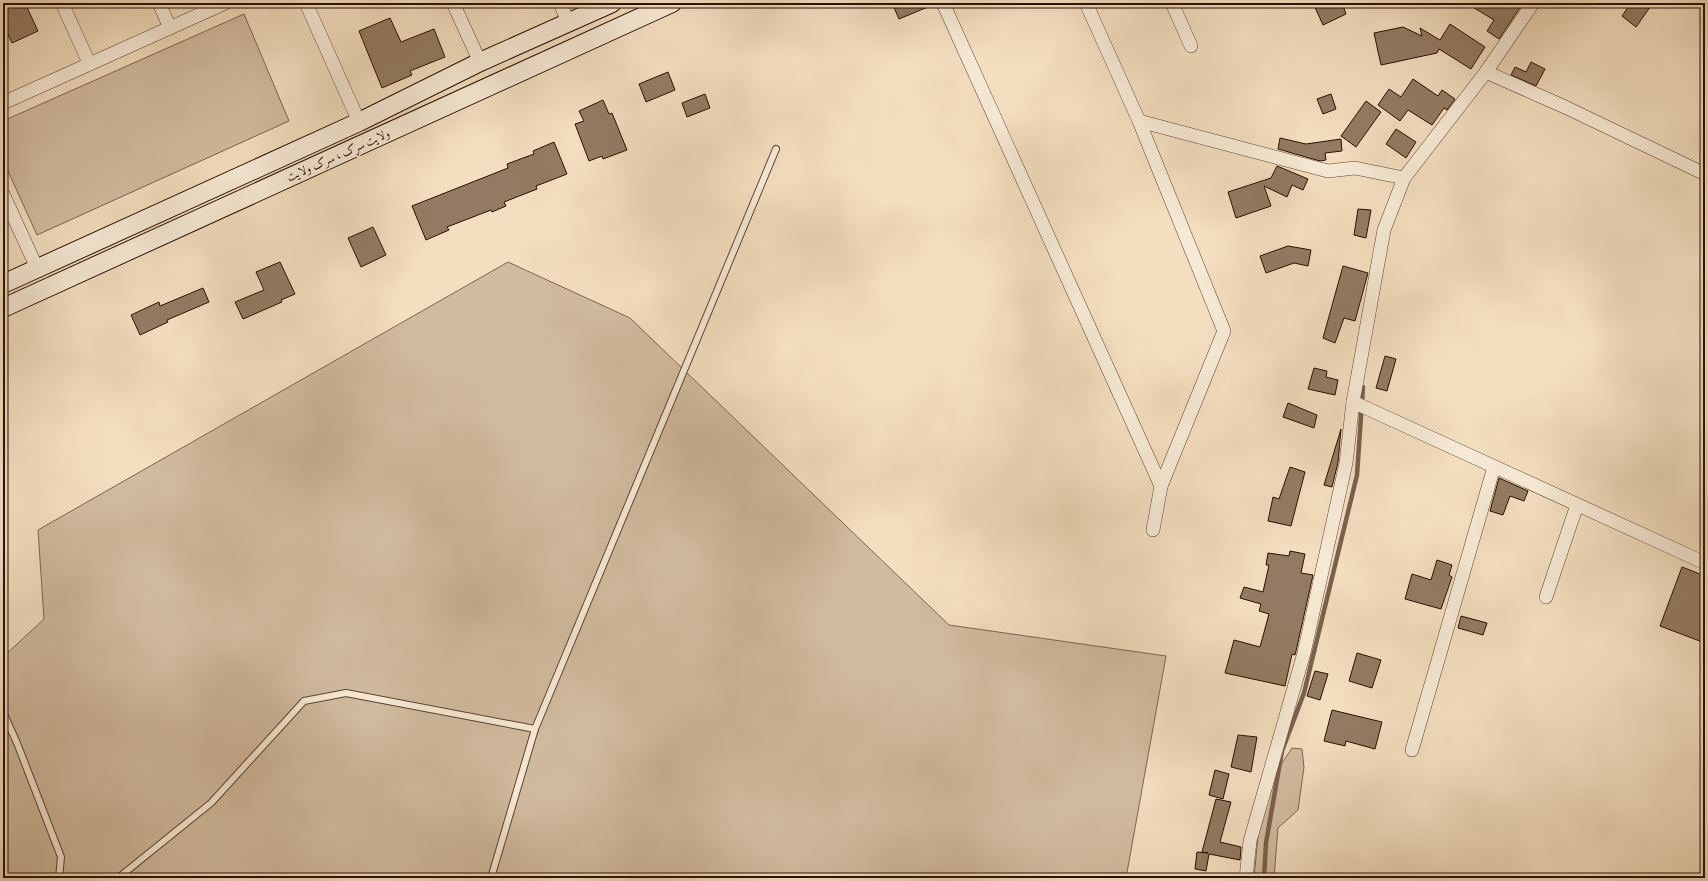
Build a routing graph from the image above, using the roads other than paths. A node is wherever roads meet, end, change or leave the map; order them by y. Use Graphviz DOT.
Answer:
graph roads {
  1 [pos="62,3"];
  2 [pos="159,3"];
  3 [pos="225,3"];
  4 [pos="306,3"];
  5 [pos="453,3"];
  6 [pos="560,3"];
  7 [pos="612,3"];
  8 [pos="672,3"];
  9 [pos="943,3"];
  10 [pos="1086,3"];
  11 [pos="1172,3"];
  12 [pos="1533,3"];
  13 [pos="568,22"];
  14 [pos="170,28"];
  15 [pos="1190,46"];
  16 [pos="480,62"];
  17 [pos="89,63"];
  18 [pos="1486,72"];
  19 [pos="3,103"];
  20 [pos="1139,121"];
  21 [pos="359,122"];
  22 [pos="776,149"];
  23 [pos="1705,174"];
  24 [pos="1404,178"];
  25 [pos="3,194"];
  26 [pos="37,268"];
  27 [pos="3,284"];
  28 [pos="3,308"];
  29 [pos="1353,402"];
  30 [pos="1494,467"];
  31 [pos="1161,486"];
  32 [pos="1577,505"];
  33 [pos="1153,530"];
  34 [pos="1705,563"];
  35 [pos="1546,597"];
  36 [pos="3,712"];
  37 [pos="535,729"];
  38 [pos="1412,750"];
  39 [pos="59,878"];
  40 [pos="118,878"];
  41 [pos="491,878"];
  42 [pos="1246,878"];
  1 -- 17 [label="street"];
  2 -- 14 [label="street"];
  3 -- 14 [label="street"];
  4 -- 21 [label="street"];
  5 -- 16 [label="street"];
  6 -- 13 [label="street"];
  7 -- 13 [label="main road, ولایت سړک ، سرک ولایت"];
  8 -- 28 [label="main road, ولایت سړک ، سرک ولایت"];
  9 -- 31 [label="street"];
  10 -- 20 [label="street"];
  11 -- 15 [label="street"];
  12 -- 18 [label="street"];
  13 -- 16 [label="main road, ولایت سړک ، سرک ولایت"];
  14 -- 17 [label="street"];
  16 -- 21 [label="main road, ولایت سړک ، سرک ولایت"];
  17 -- 19 [label="street"];
  18 -- 23 [label="street"];
  18 -- 24 [label="street"];
  20 -- 24 [label="street"];
  20 -- 31 [label="street"];
  21 -- 26 [label="main road, ولایت سړک ، سرک ولایت"];
  22 -- 37 [label="lane"];
  24 -- 29 [label="street"];
  25 -- 26 [label="street"];
  26 -- 27 [label="main road, ولایت سړک ، سرک ولایت"];
  29 -- 30 [label="street"];
  29 -- 42 [label="street"];
  30 -- 32 [label="street"];
  30 -- 38 [label="street"];
  31 -- 33 [label="street"];
  32 -- 34 [label="street"];
  32 -- 35 [label="street"];
  36 -- 39 [label="lane"];
  37 -- 40 [label="lane"];
  37 -- 41 [label="lane"];
}
